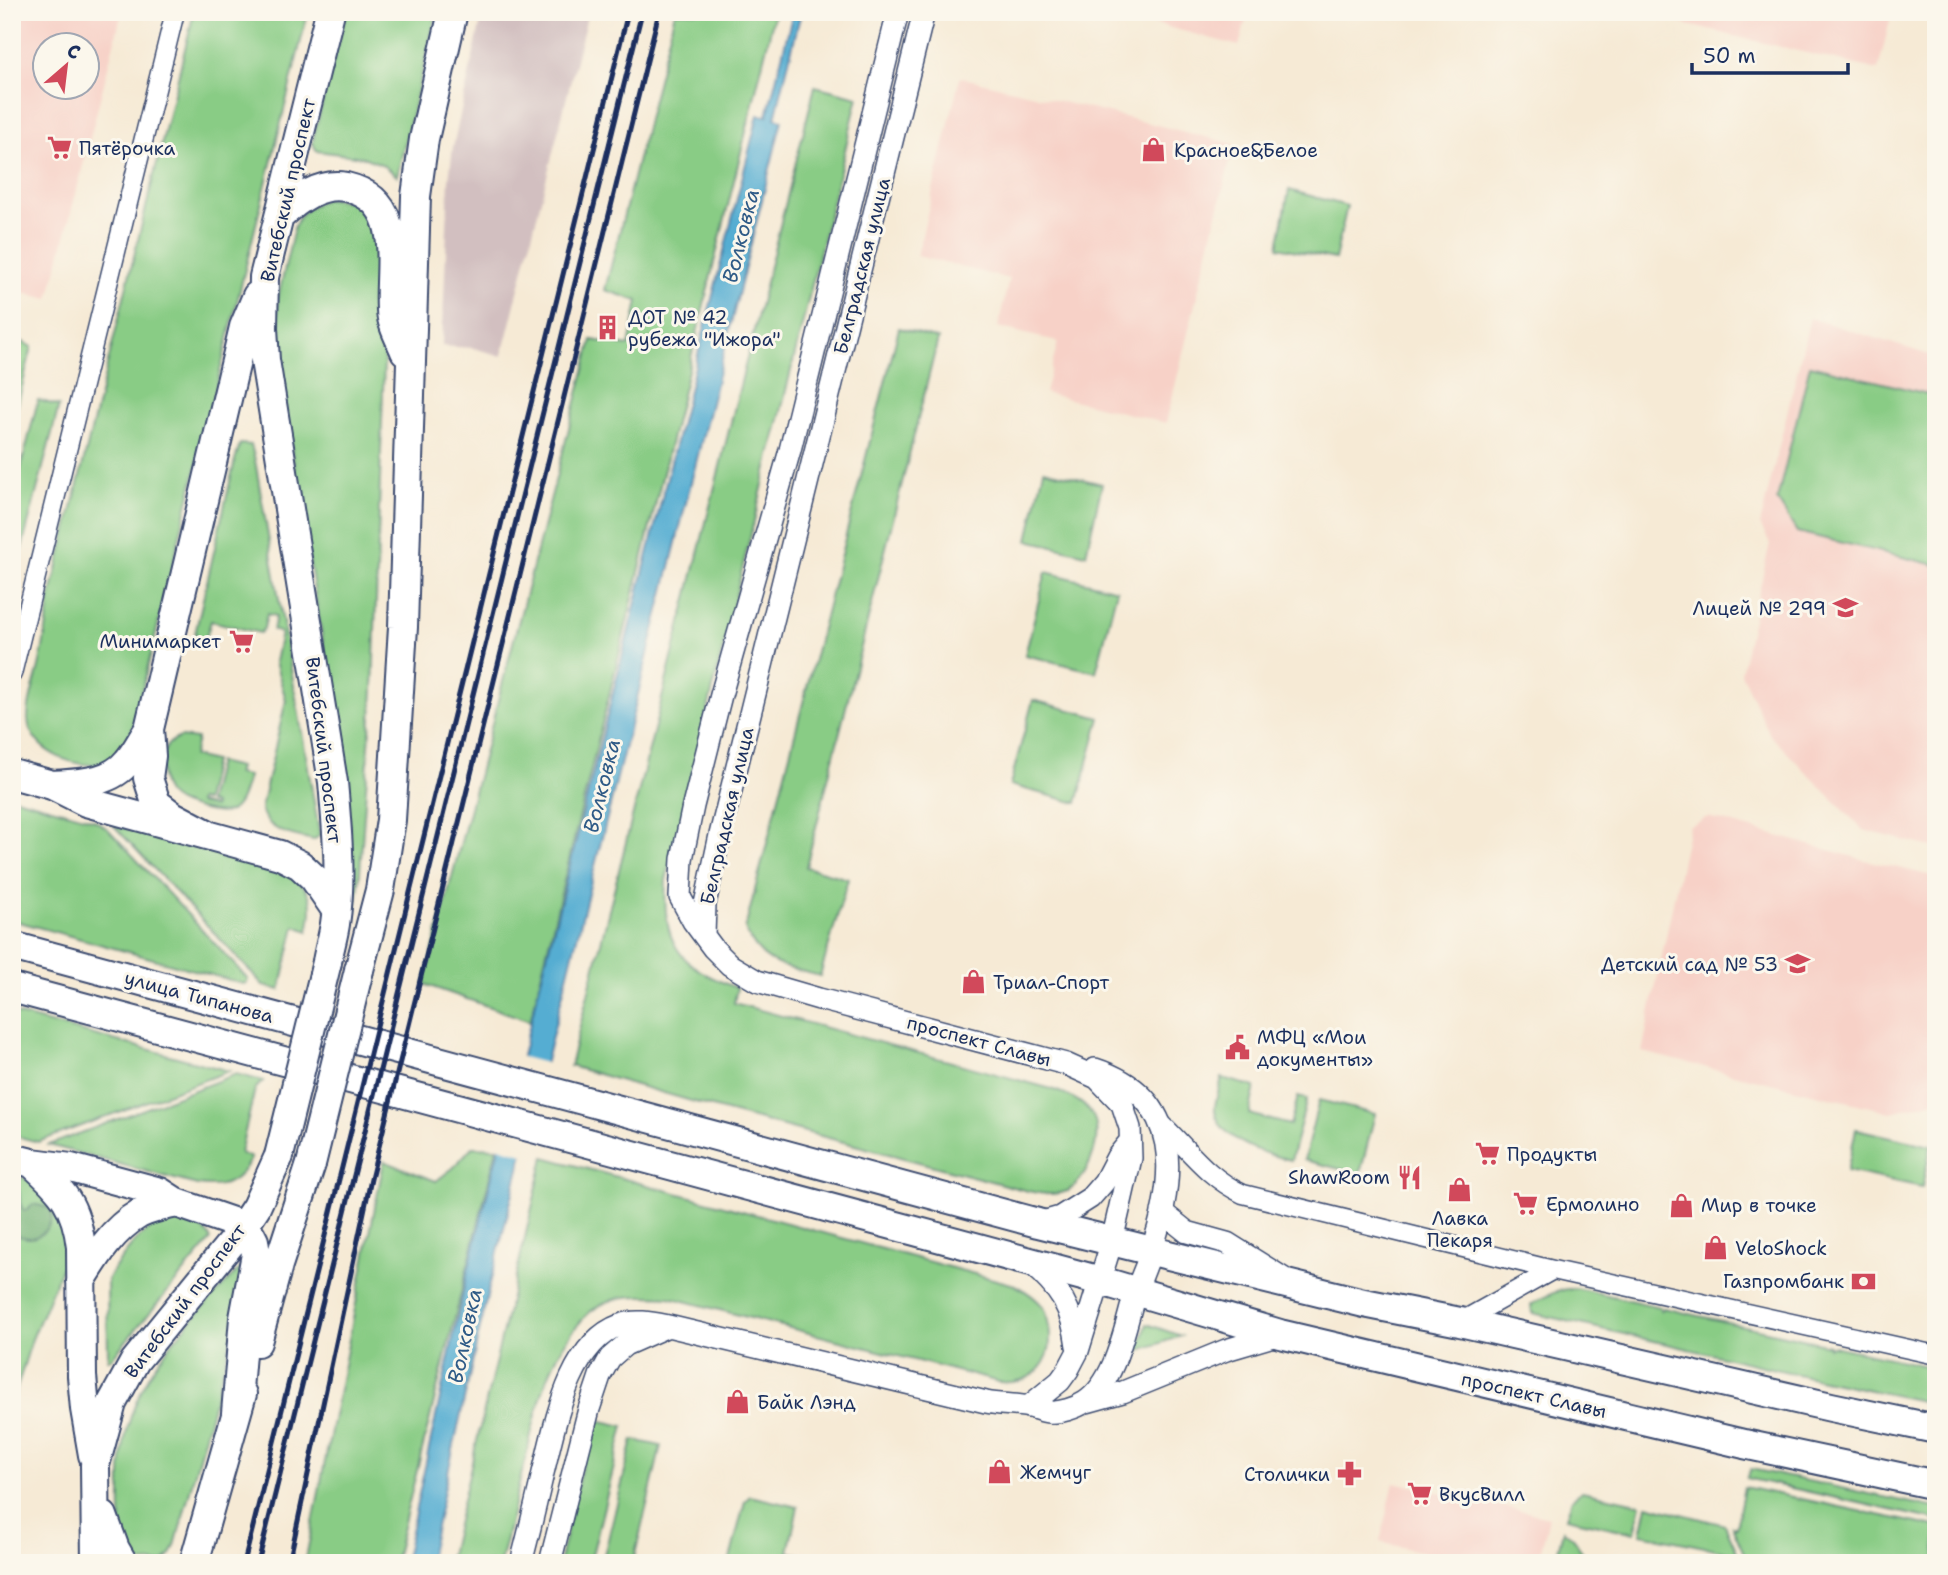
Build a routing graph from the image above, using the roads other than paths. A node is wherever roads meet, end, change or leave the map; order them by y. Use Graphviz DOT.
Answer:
graph roads {
  1 [pos="175,12"];
  2 [pos="330,12"];
  3 [pos="453,12"];
  4 [pos="898,12"];
  5 [pos="924,12"];
  6 [pos="280,216"];
  7 [pos="264,277"];
  8 [pos="410,363"];
  9 [pos="12,674"];
  10 [pos="149,729"];
  11 [pos="12,774"];
  12 [pos="52,785"];
  13 [pos="207,834"];
  14 [pos="336,910"];
  15 [pos="704,936"];
  16 [pos="12,946"];
  17 [pos="12,988"];
  18 [pos="1066,1063"];
  19 [pos="1162,1124"];
  20 [pos="1131,1149"];
  21 [pos="22,1161"];
  22 [pos="1168,1161"];
  23 [pos="177,1203"];
  24 [pos="1162,1212"];
  25 [pos="1038,1223"];
  26 [pos="243,1227"];
  27 [pos="1112,1241"];
  28 [pos="1152,1250"];
  29 [pos="1027,1261"];
  30 [pos="1553,1270"];
  31 [pos="81,1281"];
  32 [pos="1101,1281"];
  33 [pos="1297,1286"];
  34 [pos="1136,1291"];
  35 [pos="1460,1322"];
  36 [pos="668,1326"];
  37 [pos="1280,1334"];
  38 [pos="1078,1351"];
  39 [pos="1936,1355"];
  40 [pos="1084,1402"];
  41 [pos="1028,1407"];
  42 [pos="236,1413"];
  43 [pos="1936,1429"];
  44 [pos="95,1465"];
  45 [pos="1936,1485"];
  46 [pos="96,1497"];
  47 [pos="190,1557"];
  48 [pos="96,1563"];
  49 [pos="123,1563"];
  50 [pos="522,1563"];
  51 [pos="550,1563"];
  1 -- 9 [label="street"];
  2 -- 6 [label="main road, Витебский проспект"];
  3 -- 8 [label="main road"];
  4 -- 15 [label="street, Белградская улица"];
  5 -- 15 [label="street, Белградская улица"];
  6 -- 7 [label="main road, Витебский проспект"];
  6 -- 8 [label="main road"];
  7 -- 10 [label="main road"];
  7 -- 14 [label="main road, Витебский проспект"];
  8 -- 42 [label="main road, bridge"];
  10 -- 12 [label="main road"];
  10 -- 13 [label="main road"];
  11 -- 12 [label="main road"];
  12 -- 13 [label="main road"];
  13 -- 14 [label="main road"];
  14 -- 26 [label="main road, Витебский проспект, bridge"];
  15 -- 18 [label="street, проспект Славы"];
  16 -- 25 [label="main road, улица Типанова"];
  17 -- 29 [label="main road, проспект Славы"];
  18 -- 19 [label="street"];
  18 -- 20 [label="street, проспект Славы"];
  19 -- 22 [label="street"];
  19 -- 30 [label="street"];
  20 -- 22 [label="street"];
  20 -- 25 [label="street"];
  20 -- 27 [label="street, проспект Славы"];
  21 -- 23 [label="main road"];
  21 -- 31 [label="main road"];
  22 -- 24 [label="street"];
  23 -- 26 [label="main road"];
  23 -- 31 [label="main road"];
  24 -- 28 [label="street"];
  24 -- 33 [label="street"];
  25 -- 27 [label="main road"];
  26 -- 42 [label="main road"];
  26 -- 44 [label="main road, Витебский проспект"];
  27 -- 28 [label="main road"];
  27 -- 32 [label="street, проспект Славы"];
  28 -- 33 [label="main road"];
  28 -- 34 [label="street"];
  29 -- 32 [label="main road, проспект Славы"];
  29 -- 38 [label="street"];
  30 -- 35 [label="street"];
  30 -- 39 [label="street"];
  31 -- 44 [label="main road"];
  32 -- 34 [label="main road, проспект Славы"];
  32 -- 38 [label="street, проспект Славы"];
  33 -- 35 [label="main road"];
  34 -- 37 [label="main road, проспект Славы"];
  34 -- 40 [label="street"];
  35 -- 43 [label="main road"];
  36 -- 41 [label="street"];
  36 -- 50 [label="street"];
  36 -- 51 [label="street"];
  37 -- 40 [label="street"];
  37 -- 45 [label="main road, проспект Славы"];
  38 -- 41 [label="street, проспект Славы"];
  40 -- 41 [label="street"];
  42 -- 47 [label="main road"];
  44 -- 46 [label="main road, Витебский проспект"];
  46 -- 48 [label="main road, Витебский проспект"];
  46 -- 49 [label="main road"];
}
